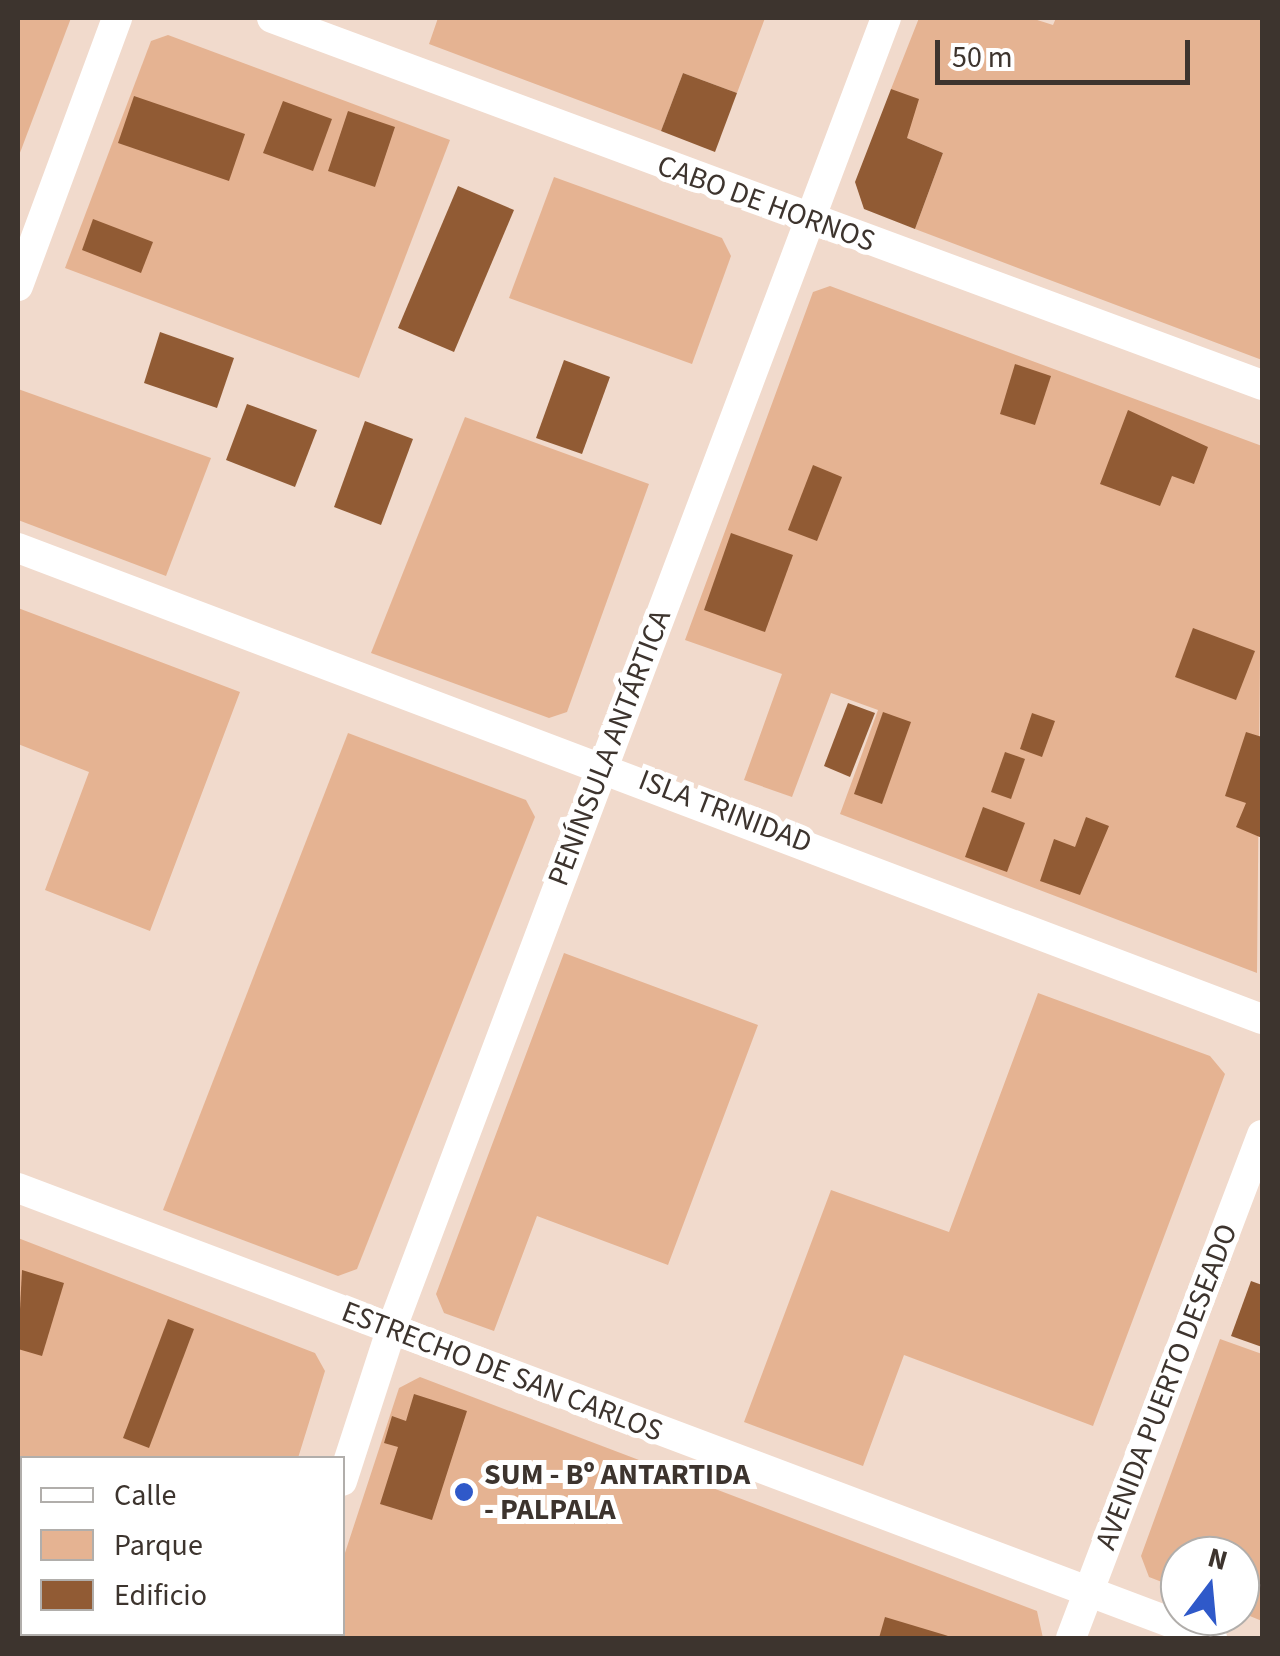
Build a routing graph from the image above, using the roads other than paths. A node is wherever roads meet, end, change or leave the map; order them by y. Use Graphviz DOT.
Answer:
graph roads {
  1 [pos="117,18"];
  2 [pos="272,18"];
  3 [pos="886,18"];
  4 [pos="810,222"];
  5 [pos="18,286"];
  6 [pos="1262,385"];
  7 [pos="18,548"];
  8 [pos="604,765"];
  9 [pos="1262,1018"];
  10 [pos="1262,1135"];
  11 [pos="18,1188"];
  12 [pos="391,1330"];
  13 [pos="345,1472"];
  14 [pos="1088,1594"];
  15 [pos="1071,1638"];
  16 [pos="1212,1638"];
  1 -- 5 [label="street"];
  2 -- 4 [label="street, CABO DE HORNOS"];
  3 -- 4 [label="street, PENÍNSULA ANTÁRTICA"];
  4 -- 6 [label="street, CABO DE HORNOS"];
  4 -- 8 [label="street, PENÍNSULA ANTÁRTICA"];
  7 -- 8 [label="street, ISLA TRINIDAD"];
  8 -- 9 [label="street, ISLA TRINIDAD"];
  8 -- 12 [label="street, PENÍNSULA ANTÁRTICA"];
  10 -- 14 [label="street, AVENIDA PUERTO DESEADO"];
  11 -- 12 [label="street, ESTRECHO DE SAN CARLOS"];
  12 -- 13 [label="street, PENÍNSULA ANTÁRTICA"];
  12 -- 14 [label="street, ESTRECHO DE SAN CARLOS"];
  14 -- 15 [label="street, AVENIDA PUERTO DESEADO"];
  14 -- 16 [label="street, ESTRECHO DE SAN CARLOS"];
}
